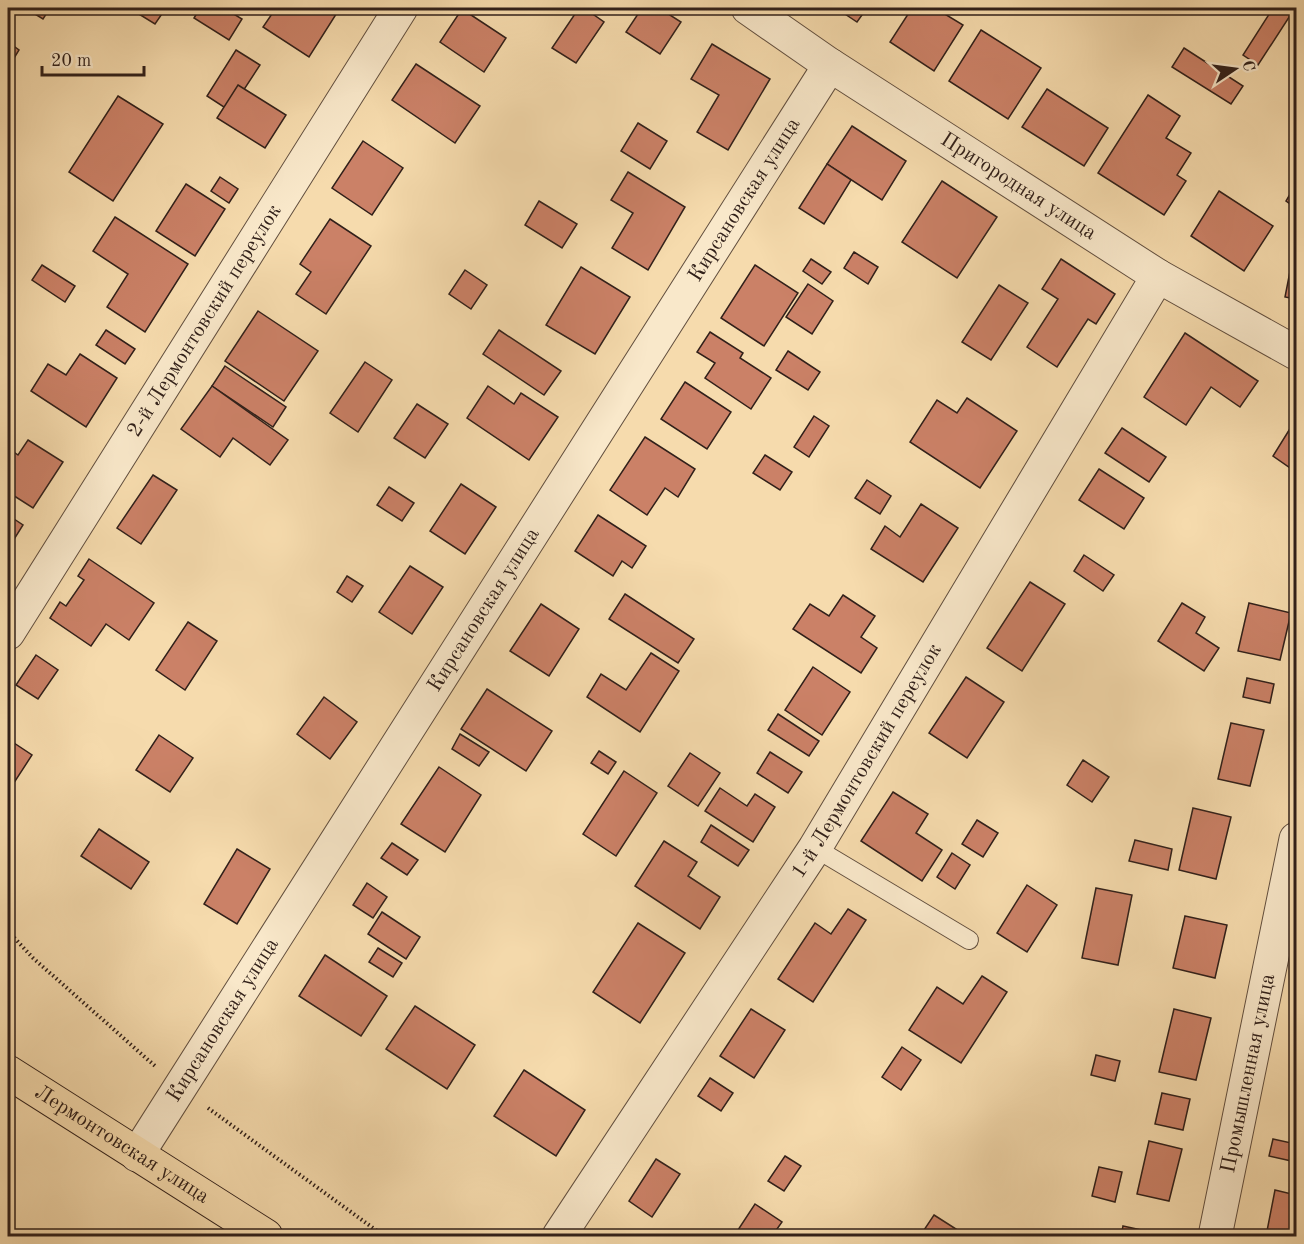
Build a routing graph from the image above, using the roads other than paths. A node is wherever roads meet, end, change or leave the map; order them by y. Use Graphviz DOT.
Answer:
graph roads {
  1 [pos="401,8"];
  2 [pos="748,8"];
  3 [pos="830,65"];
  4 [pos="1158,276"];
  5 [pos="1296,353"];
  6 [pos="8,633"];
  7 [pos="1296,840"];
  8 [pos="815,848"];
  9 [pos="969,940"];
  10 [pos="8,1072"];
  11 [pos="137,1155"];
  12 [pos="266,1236"];
  13 [pos="559,1236"];
  14 [pos="1215,1236"];
  1 -- 6 [label="street, 2-й Лермонтовский переулок"];
  2 -- 3 [label="street, Пригородная улица"];
  3 -- 4 [label="street, Пригородная улица"];
  3 -- 11 [label="street, Кирсановская улица"];
  4 -- 5 [label="street, Пригородная улица"];
  4 -- 8 [label="street, 1-й Лермонтовский переулок"];
  7 -- 14 [label="street, Промышленная улица"];
  8 -- 9 [label="lane"];
  8 -- 13 [label="street, 1-й Лермонтовский переулок"];
  10 -- 11 [label="main road, Лермонтовская улица"];
  11 -- 12 [label="main road, Лермонтовская улица"];
}
